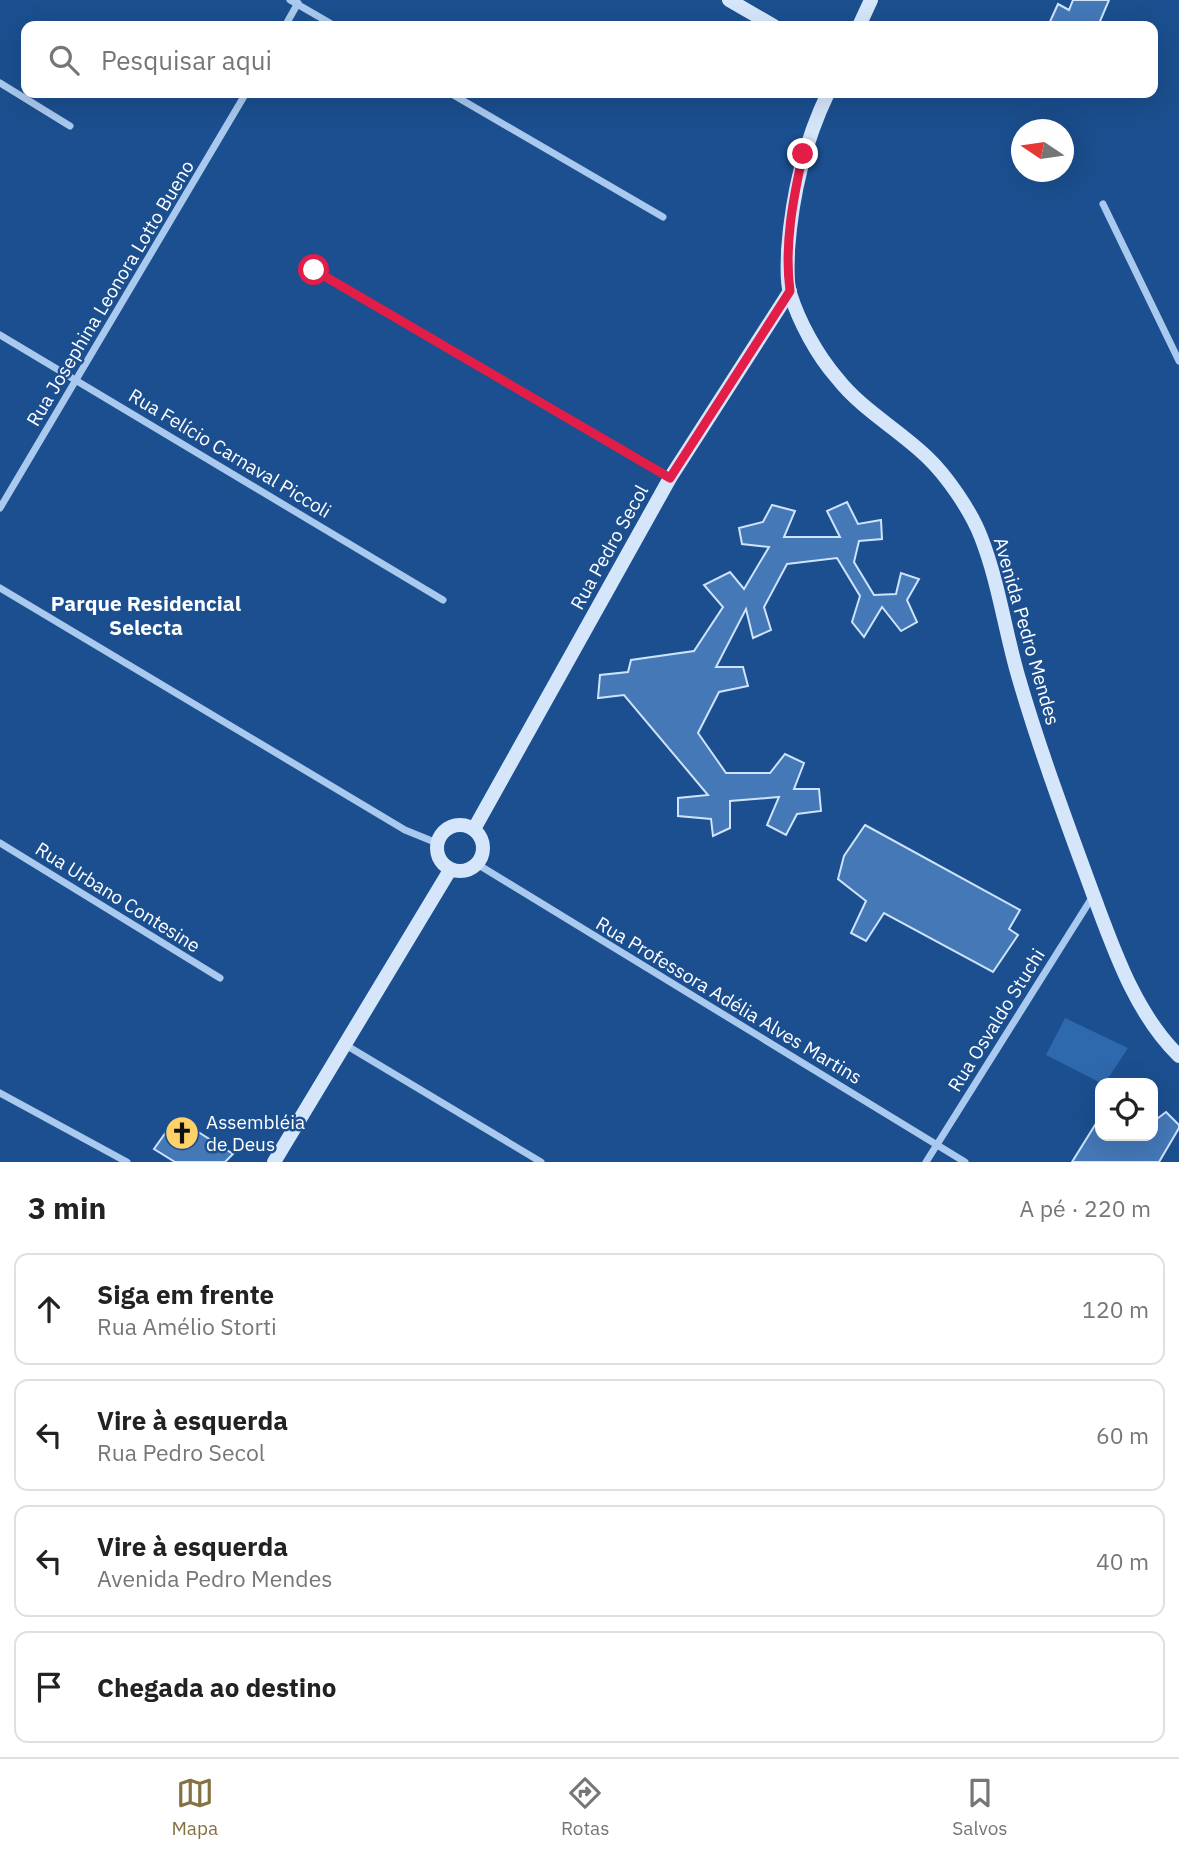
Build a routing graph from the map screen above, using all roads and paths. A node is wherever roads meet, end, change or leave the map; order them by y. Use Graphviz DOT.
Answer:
graph roads {
  1 [pos="729,0"];
  2 [pos="871,0"];
  3 [pos="296,1"];
  4 [pos="287,21"];
  5 [pos="327,21"];
  6 [pos="765,21"];
  7 [pos="861,21"];
  8 [pos="0,83"];
  9 [pos="21,96"];
  10 [pos="24,98"];
  11 [pos="243,98"];
  12 [pos="459,98"];
  13 [pos="826,98"];
  14 [pos="70,126"];
  15 [pos="1103,204"];
  16 [pos="663,217"];
  17 [pos="314,270"];
  18 [pos="790,291"];
  19 [pos="0,335"];
  20 [pos="1179,361"];
  21 [pos="78,380"];
  22 [pos="670,478"];
  23 [pos="0,508"];
  24 [pos="0,588"];
  25 [pos="443,600"];
  26 [pos="474,829"];
  27 [pos="0,843"];
  28 [pos="437,843"];
  29 [pos="477,864"];
  30 [pos="450,870"];
  31 [pos="1093,895"];
  32 [pos="220,978"];
  33 [pos="344,1044"];
  34 [pos="1179,1056"];
  35 [pos="0,1093"];
  36 [pos="936,1144"];
  37 [pos="127,1162"];
  38 [pos="274,1162"];
  39 [pos="541,1162"];
  40 [pos="926,1162"];
  41 [pos="965,1162"];
  1 -- 6 [label="street"];
  2 -- 7 [label="street"];
  3 -- 4 [label="street"];
  3 -- 5 [label="street"];
  8 -- 9 [label="street"];
  10 -- 14 [label="street"];
  11 -- 21 [label="street, Rua Josephina Leonora Lotto Bueno"];
  12 -- 16 [label="street"];
  13 -- 18 [label="street, Avenida Pedro Mendes"];
  15 -- 20 [label="street"];
  17 -- 22 [label="street"];
  18 -- 22 [label="street, Rua Pedro Secol"];
  18 -- 31 [label="street, Avenida Pedro Mendes"];
  19 -- 21 [label="street, Rua Felício Carnaval Piccoli"];
  21 -- 23 [label="street, Rua Josephina Leonora Lotto Bueno"];
  21 -- 25 [label="street, Rua Felício Carnaval Piccoli"];
  22 -- 26 [label="street, Rua Pedro Secol"];
  24 -- 28 [label="street"];
  26 -- 28 [label="street"];
  26 -- 29 [label="street"];
  27 -- 32 [label="street, Rua Urbano Contesine"];
  28 -- 30 [label="street"];
  29 -- 30 [label="street"];
  29 -- 36 [label="street, Rua Professora Adélia Alves Martins"];
  30 -- 33 [label="street"];
  31 -- 34 [label="street, Avenida Pedro Mendes"];
  31 -- 36 [label="street, Rua Osvaldo Stuchi"];
  33 -- 38 [label="street"];
  33 -- 39 [label="street"];
  35 -- 37 [label="street"];
  36 -- 40 [label="street, Rua Osvaldo Stuchi"];
  36 -- 41 [label="street, Rua Professora Adélia Alves Martins"];
}
